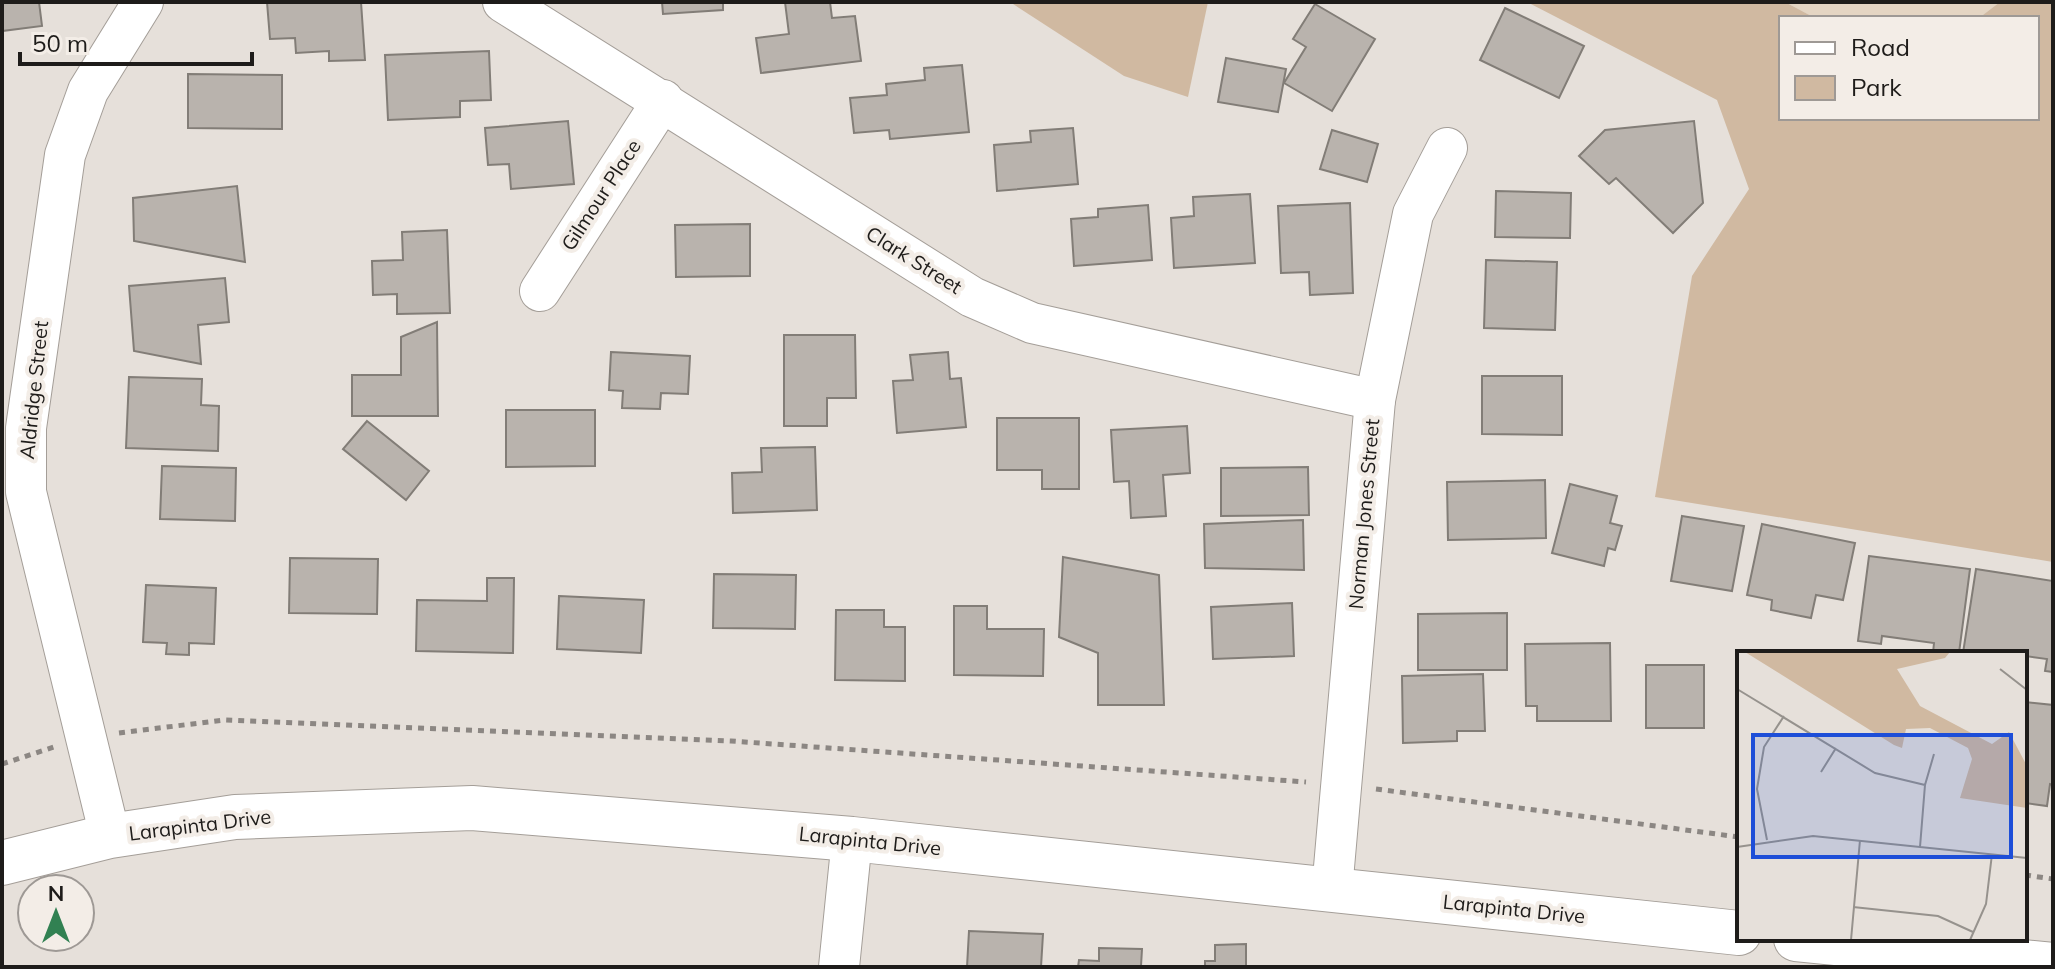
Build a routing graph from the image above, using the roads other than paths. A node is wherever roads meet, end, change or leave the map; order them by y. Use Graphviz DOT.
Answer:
graph roads {
  1 [pos="143,2"];
  2 [pos="503,2"];
  3 [pos="663,100"];
  4 [pos="1447,148"];
  5 [pos="540,291"];
  6 [pos="1375,400"];
  7 [pos="110,836"];
  8 [pos="852,839"];
  9 [pos="2,863"];
  10 [pos="1332,890"];
  11 [pos="1737,933"];
  12 [pos="1807,941"];
  13 [pos="1909,959"];
  14 [pos="2053,965"];
  15 [pos="839,967"];
  1 -- 7 [label="street, Aldridge Street"];
  2 -- 3 [label="street, Clark Street"];
  3 -- 5 [label="street, Gilmour Place"];
  3 -- 6 [label="street, Clark Street"];
  4 -- 6 [label="street, Norman Jones Street"];
  6 -- 10 [label="street, Norman Jones Street"];
  7 -- 8 [label="main road, Larapinta Drive"];
  7 -- 9 [label="main road, Larapinta Drive"];
  8 -- 10 [label="main road, Larapinta Drive"];
  8 -- 15 [label="street"];
  10 -- 11 [label="main road, Larapinta Drive"];
  12 -- 13 [label="main road"];
  13 -- 14 [label="main road"];
}
